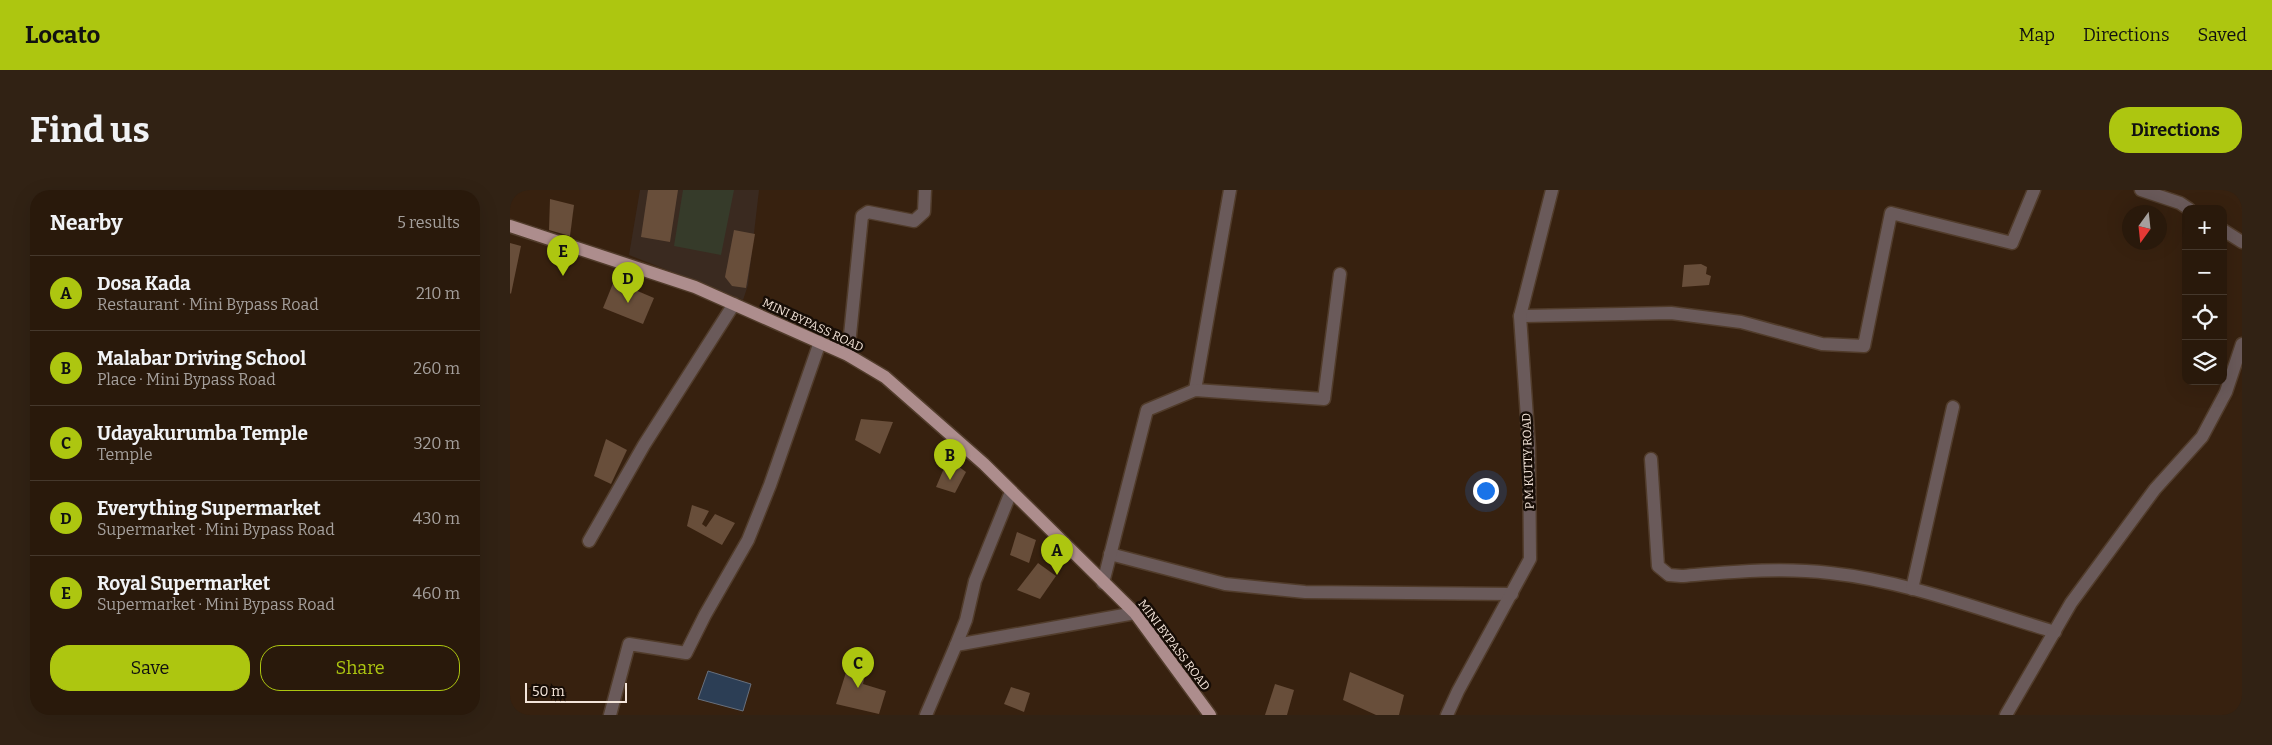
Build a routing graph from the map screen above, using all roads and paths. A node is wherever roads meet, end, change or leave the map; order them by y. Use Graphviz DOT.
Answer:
graph roads {
  1 [pos="925,190"];
  2 [pos="1230,190"];
  3 [pos="1552,190"];
  4 [pos="2034,190"];
  5 [pos="2142,190"];
  6 [pos="2183,205"];
  7 [pos="510,226"];
  8 [pos="2227,233"];
  9 [pos="2242,242"];
  10 [pos="1340,274"];
  11 [pos="734,304"];
  12 [pos="1520,316"];
  13 [pos="820,342"];
  14 [pos="2242,344"];
  15 [pos="848,355"];
  16 [pos="1195,390"];
  17 [pos="1952,407"];
  18 [pos="1651,459"];
  19 [pos="1011,492"];
  20 [pos="589,542"];
  21 [pos="1110,554"];
  22 [pos="1103,583"];
  23 [pos="1912,589"];
  24 [pos="1512,594"];
  25 [pos="1135,613"];
  26 [pos="2055,632"];
  27 [pos="956,645"];
  28 [pos="610,715"];
  29 [pos="926,715"];
  30 [pos="1210,715"];
  31 [pos="1448,715"];
  32 [pos="2006,715"];
  1 -- 15 [label="street"];
  2 -- 16 [label="street"];
  3 -- 12 [label="street, P M KUTTY ROAD"];
  4 -- 12 [label="street"];
  5 -- 6 [label="street"];
  7 -- 11 [label="main road, MINI BYPASS ROAD"];
  8 -- 9 [label="street"];
  10 -- 16 [label="street"];
  11 -- 13 [label="main road, MINI BYPASS ROAD"];
  11 -- 20 [label="street"];
  12 -- 24 [label="street, P M KUTTY ROAD"];
  13 -- 15 [label="main road, MINI BYPASS ROAD"];
  13 -- 28 [label="street"];
  14 -- 26 [label="street"];
  15 -- 19 [label="main road, MINI BYPASS ROAD"];
  16 -- 21 [label="street"];
  17 -- 23 [label="street"];
  18 -- 23 [label="street"];
  19 -- 22 [label="main road, MINI BYPASS ROAD"];
  19 -- 27 [label="street"];
  21 -- 22 [label="street"];
  21 -- 24 [label="street"];
  22 -- 25 [label="main road, MINI BYPASS ROAD"];
  23 -- 26 [label="street"];
  24 -- 31 [label="street, P M KUTTY ROAD"];
  25 -- 27 [label="street"];
  25 -- 30 [label="main road, MINI BYPASS ROAD"];
  26 -- 32 [label="street"];
  27 -- 29 [label="street"];
}
